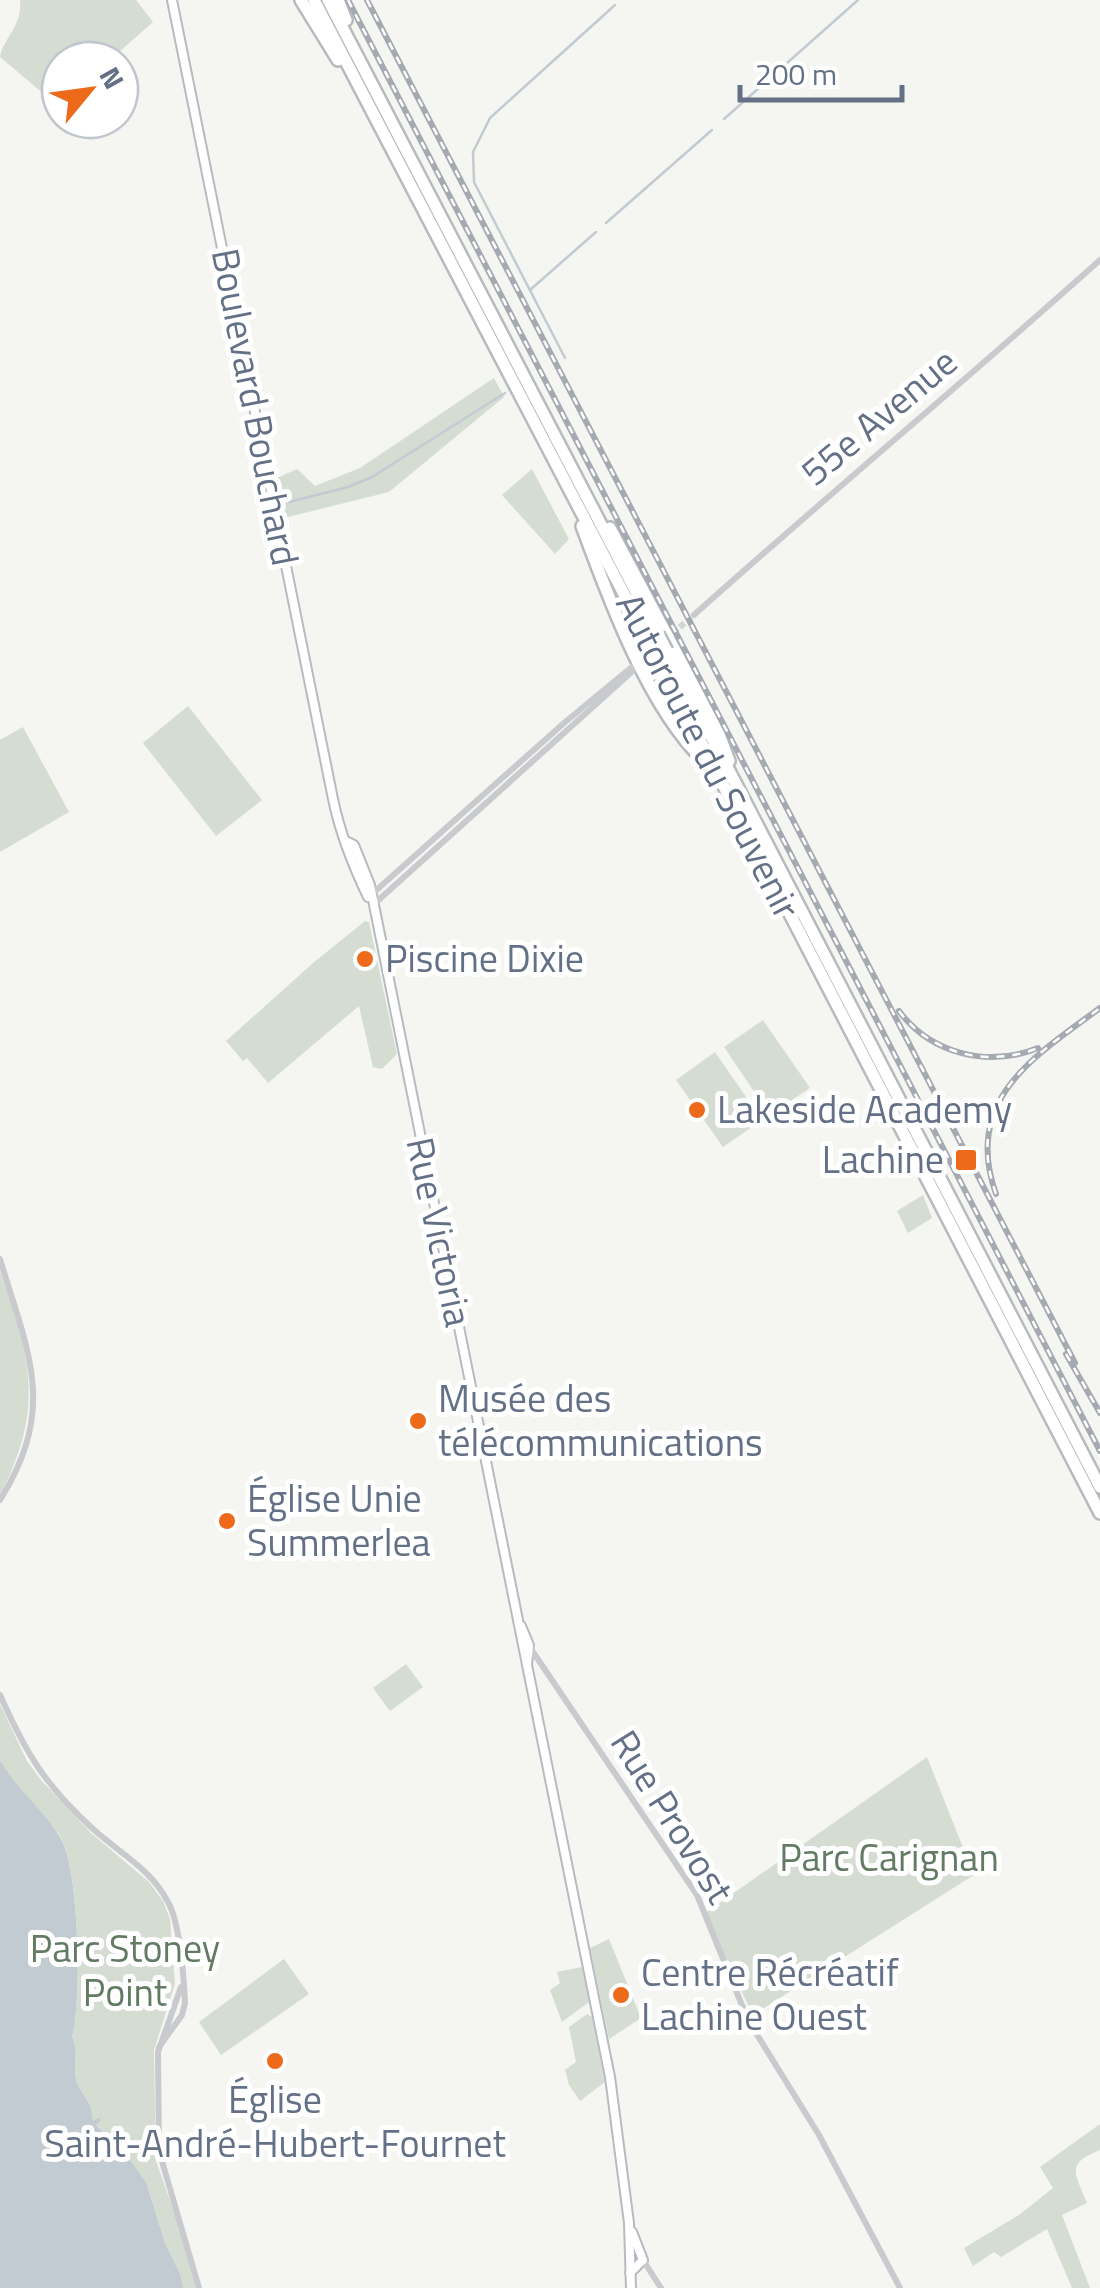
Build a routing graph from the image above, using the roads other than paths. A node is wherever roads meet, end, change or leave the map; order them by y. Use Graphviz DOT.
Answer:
graph roads {
  1 [pos="172,0"];
  2 [pos="301,0"];
  3 [pos="314,0"];
  4 [pos="328,0"];
  5 [pos="338,0"];
  6 [pos="362,96"];
  7 [pos="378,98"];
  8 [pos="1100,260"];
  9 [pos="568,489"];
  10 [pos="694,615"];
  11 [pos="662,643"];
  12 [pos="640,663"];
  13 [pos="715,770"];
  14 [pos="336,814"];
  15 [pos="370,899"];
  16 [pos="0,1260"];
  17 [pos="1100,1487"];
  18 [pos="0,1500"];
  19 [pos="1100,1514"];
  20 [pos="518,1618"];
  21 [pos="529,1646"];
  22 [pos="526,1665"];
  23 [pos="0,1695"];
  24 [pos="629,2223"];
  25 [pos="629,2247"];
  26 [pos="641,2262"];
  27 [pos="630,2273"];
  28 [pos="199,2288"];
  29 [pos="630,2288"];
  30 [pos="661,2288"];
  31 [pos="900,2288"];
  1 -- 14 [label="main road, Boulevard Bouchard"];
  2 -- 6 [label="highway"];
  3 -- 6 [label="highway, Autoroute du Souvenir"];
  4 -- 7 [label="highway, Autoroute du Souvenir"];
  5 -- 7 [label="highway"];
  6 -- 9 [label="highway, Autoroute du Souvenir"];
  7 -- 11 [label="highway, Autoroute du Souvenir"];
  8 -- 10 [label="street, 55e Avenue"];
  9 -- 11 [label="highway, Autoroute du Souvenir"];
  9 -- 12 [label="highway"];
  11 -- 12 [label="street"];
  11 -- 13 [label="highway, Autoroute du Souvenir"];
  11 -- 17 [label="highway, Autoroute du Souvenir"];
  12 -- 13 [label="highway"];
  12 -- 15 [label="street"];
  13 -- 19 [label="highway, Autoroute du Souvenir"];
  14 -- 15 [label="main road, Rue Victoria"];
  15 -- 20 [label="main road, Rue Victoria"];
  16 -- 18 [label="street"];
  20 -- 21 [label="main road, Rue Victoria"];
  20 -- 22 [label="main road, Rue Victoria"];
  21 -- 22 [label="main road, Rue Victoria"];
  21 -- 31 [label="street, Rue Provost"];
  22 -- 24 [label="main road, Rue Victoria"];
  23 -- 28 [label="street"];
  24 -- 25 [label="main road, Rue Victoria"];
  24 -- 26 [label="main road, Rue Victoria"];
  25 -- 26 [label="main road"];
  25 -- 27 [label="main road, Rue Victoria"];
  26 -- 27 [label="main road"];
  26 -- 30 [label="street"];
  27 -- 29 [label="main road, Rue Victoria"];
}
